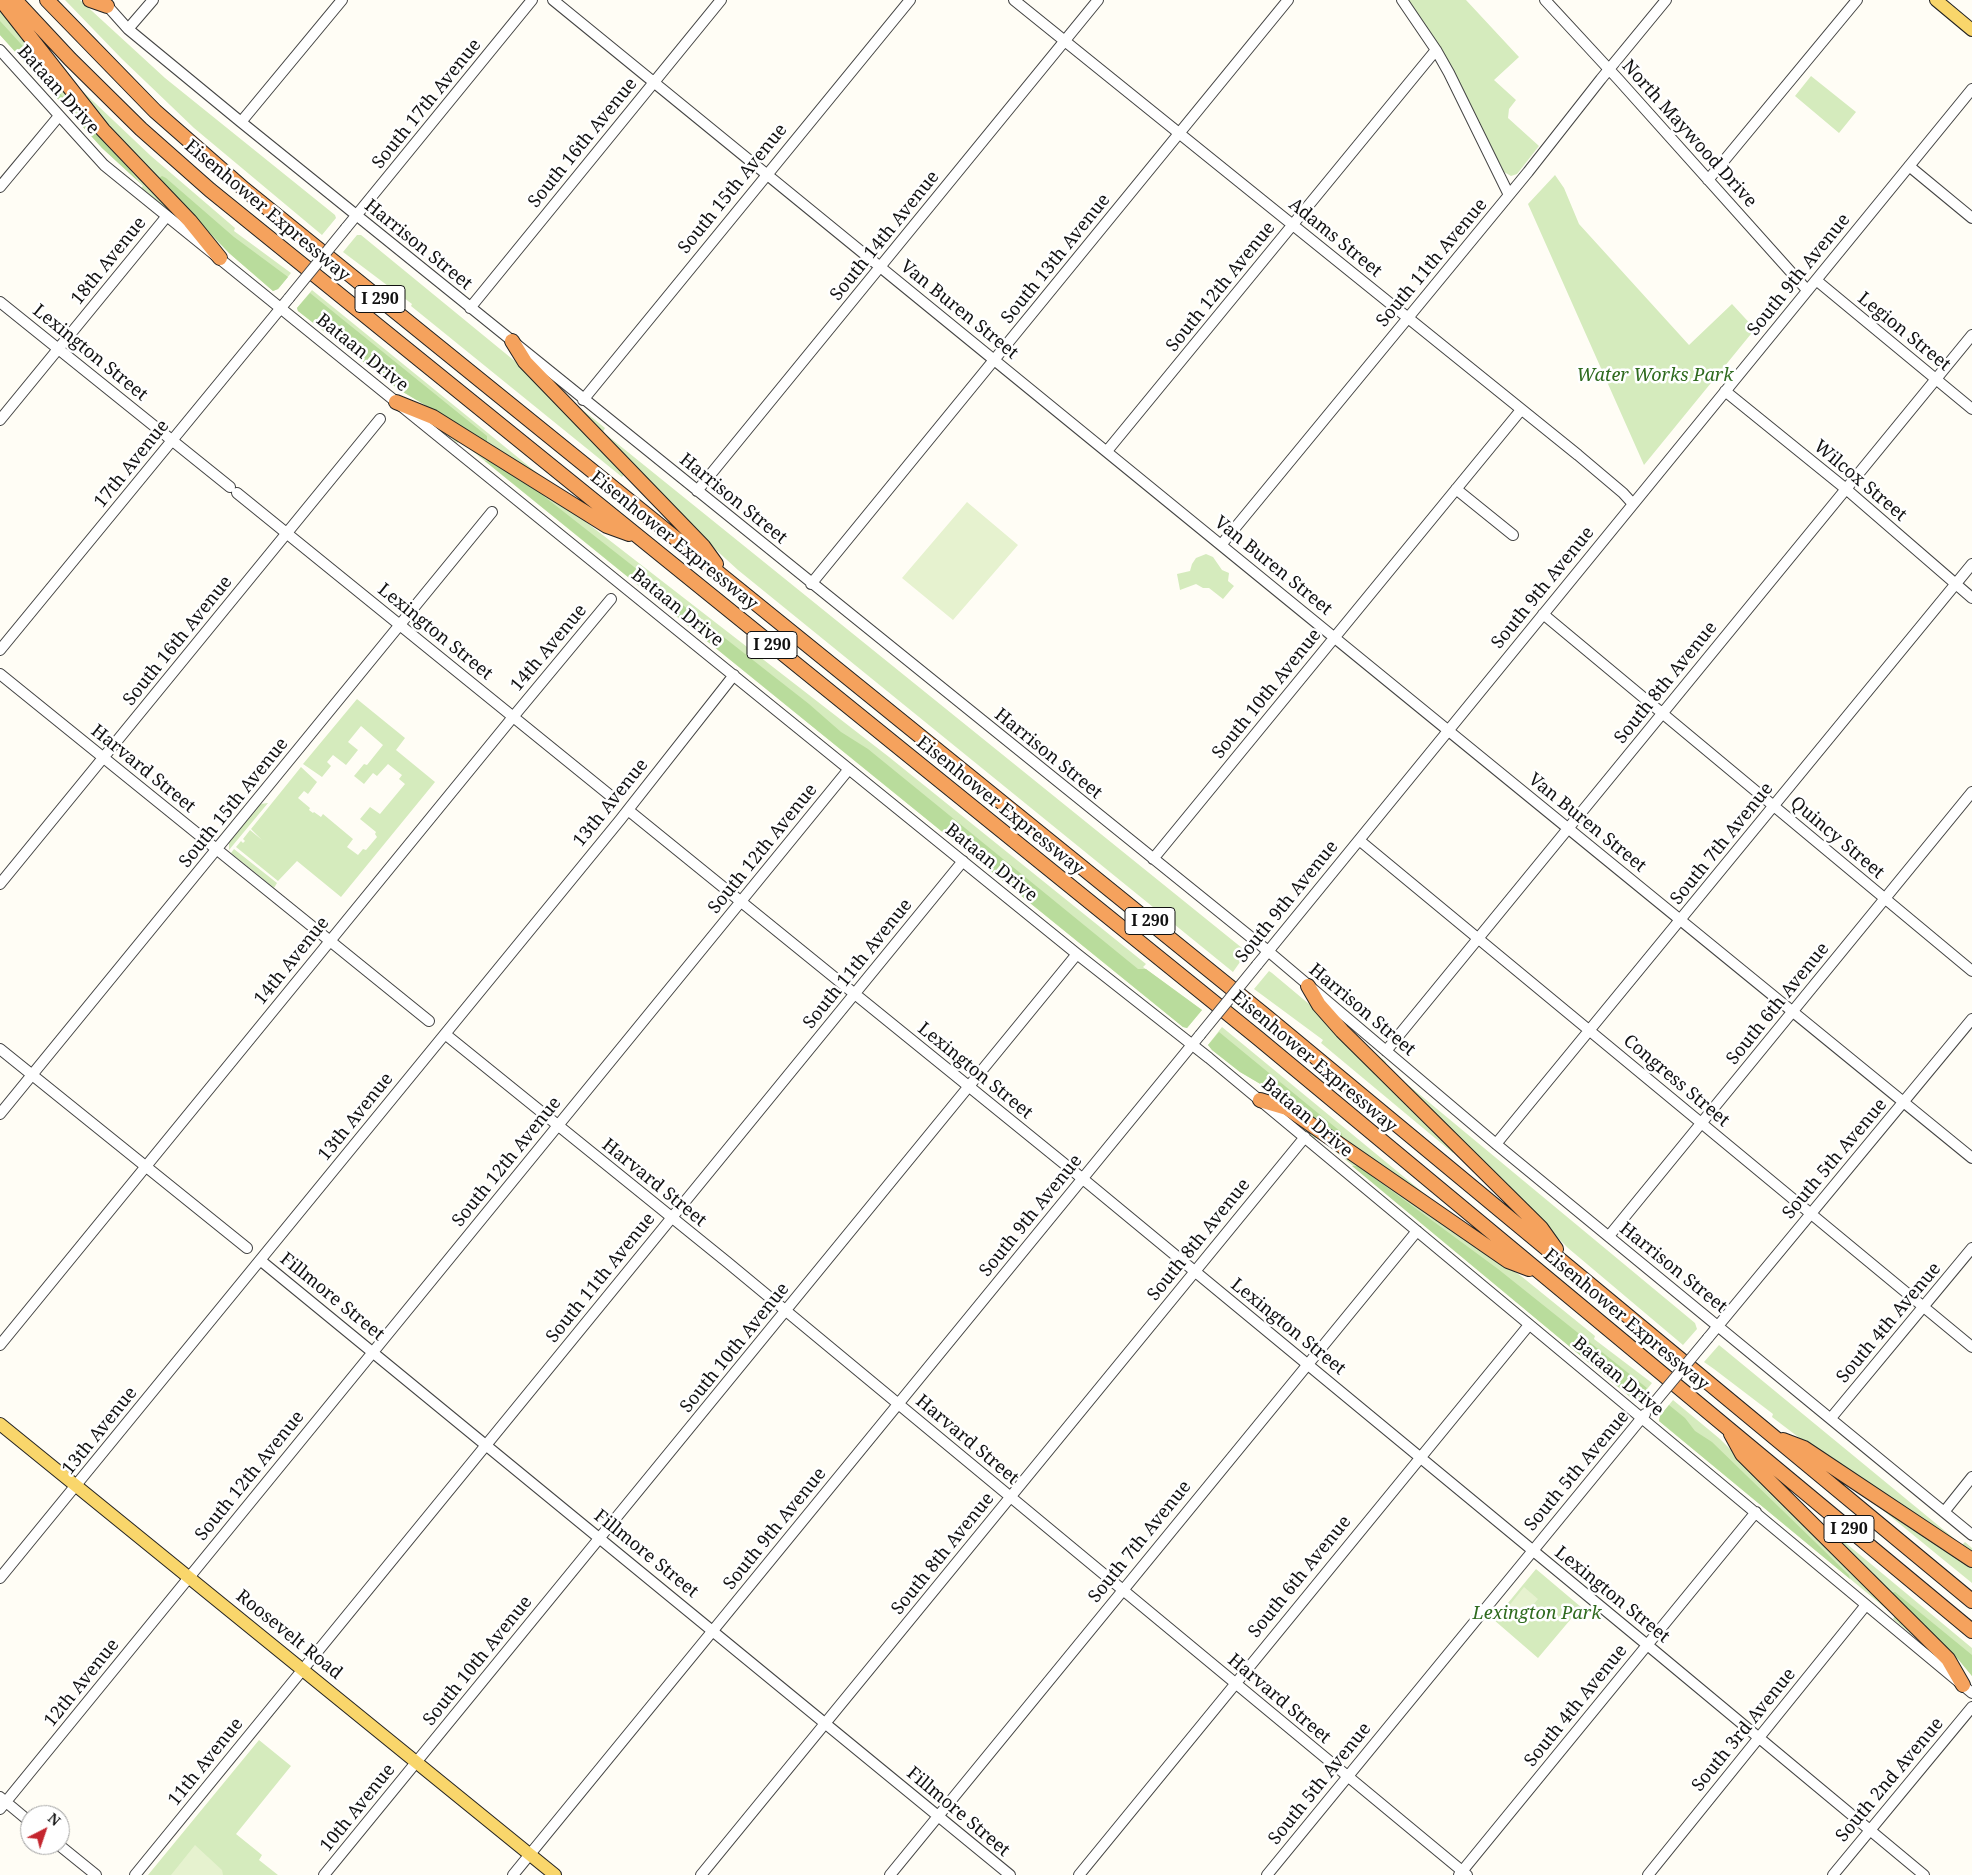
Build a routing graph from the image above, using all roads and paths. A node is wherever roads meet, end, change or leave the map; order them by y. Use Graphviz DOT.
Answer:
graph roads {
  1 [pos="1,0"];
  2 [pos="15,0"];
  3 [pos="47,0"];
  4 [pos="90,0"];
  5 [pos="153,0"];
  6 [pos="342,0"];
  7 [pos="532,0"];
  8 [pos="553,0"];
  9 [pos="721,0"];
  10 [pos="910,0"];
  11 [pos="1014,0"];
  12 [pos="1098,0"];
  13 [pos="1288,0"];
  14 [pos="1402,0"];
  15 [pos="1545,0"];
  16 [pos="1666,0"];
  17 [pos="1857,0"];
  18 [pos="1936,0"];
  19 [pos="105,3"];
  20 [pos="128,29"];
  21 [pos="1972,30"];
  22 [pos="1064,41"];
  23 [pos="0,50"];
  24 [pos="1436,50"];
  25 [pos="1609,69"];
  26 [pos="654,81"];
  27 [pos="1972,89"];
  28 [pos="59,116"];
  29 [pos="242,122"];
  30 [pos="1178,134"];
  31 [pos="1909,166"];
  32 [pos="767,174"];
  33 [pos="1708,180"];
  34 [pos="0,187"];
  35 [pos="1509,195"];
  36 [pos="167,216"];
  37 [pos="356,216"];
  38 [pos="1972,218"];
  39 [pos="1293,225"];
  40 [pos="220,258"];
  41 [pos="881,267"];
  42 [pos="1816,280"];
  43 [pos="1807,290"];
  44 [pos="289,298"];
  45 [pos="0,302"];
  46 [pos="281,308"];
  47 [pos="470,308"];
  48 [pos="1407,319"];
  49 [pos="1972,335"];
  50 [pos="512,341"];
  51 [pos="58,348"];
  52 [pos="995,360"];
  53 [pos="1936,379"];
  54 [pos="1725,392"];
  55 [pos="584,400"];
  56 [pos="396,402"];
  57 [pos="1972,409"];
  58 [pos="1521,410"];
  59 [pos="380,419"];
  60 [pos="0,420"];
  61 [pos="173,440"];
  62 [pos="1107,451"];
  63 [pos="1456,489"];
  64 [pos="1846,489"];
  65 [pos="697,491"];
  66 [pos="1633,504"];
  67 [pos="492,512"];
  68 [pos="287,533"];
  69 [pos="1513,535"];
  70 [pos="640,538"];
  71 [pos="1221,544"];
  72 [pos="1972,564"];
  73 [pos="728,580"];
  74 [pos="812,584"];
  75 [pos="1955,584"];
  76 [pos="1972,598"];
  77 [pos="611,599"];
  78 [pos="1543,614"];
  79 [pos="399,624"];
  80 [pos="1334,637"];
  81 [pos="0,650"];
  82 [pos="0,674"];
  83 [pos="734,675"];
  84 [pos="1662,714"];
  85 [pos="513,717"];
  86 [pos="1448,730"];
  87 [pos="103,757"];
  88 [pos="849,769"];
  89 [pos="1972,792"];
  90 [pos="612,797"];
  91 [pos="1774,806"];
  92 [pos="628,810"];
  93 [pos="1568,828"];
  94 [pos="1359,840"];
  95 [pos="217,849"];
  96 [pos="1153,859"];
  97 [pos="963,861"];
  98 [pos="0,884"];
  99 [pos="1885,898"];
  100 [pos="740,902"];
  101 [pos="1680,920"];
  102 [pos="1478,938"];
  103 [pos="330,940"];
  104 [pos="1268,951"];
  105 [pos="1077,954"];
  106 [pos="1972,971"];
  107 [pos="1308,986"];
  108 [pos="854,994"];
  109 [pos="1792,1012"];
  110 [pos="1972,1019"];
  111 [pos="429,1021"];
  112 [pos="1589,1030"];
  113 [pos="445,1034"];
  114 [pos="1192,1044"];
  115 [pos="0,1049"];
  116 [pos="1386,1051"];
  117 [pos="32,1075"];
  118 [pos="968,1087"];
  119 [pos="1260,1100"];
  120 [pos="1903,1102"];
  121 [pos="0,1114"];
  122 [pos="1701,1123"];
  123 [pos="558,1126"];
  124 [pos="1305,1137"];
  125 [pos="1496,1144"];
  126 [pos="1972,1158"];
  127 [pos="146,1167"];
  128 [pos="1082,1179"];
  129 [pos="1811,1214"];
  130 [pos="671,1218"];
  131 [pos="1417,1231"];
  132 [pos="1609,1236"];
  133 [pos="247,1248"];
  134 [pos="1972,1248"];
  135 [pos="260,1260"];
  136 [pos="1568,1266"];
  137 [pos="1194,1272"];
  138 [pos="1542,1274"];
  139 [pos="1923,1306"];
  140 [pos="786,1311"];
  141 [pos="1530,1324"];
  142 [pos="1718,1326"];
  143 [pos="0,1345"];
  144 [pos="1972,1347"];
  145 [pos="373,1351"];
  146 [pos="1308,1365"];
  147 [pos="898,1404"];
  148 [pos="1642,1418"];
  149 [pos="1831,1418"];
  150 [pos="0,1424"];
  151 [pos="1727,1427"];
  152 [pos="1771,1436"];
  153 [pos="487,1445"];
  154 [pos="1420,1457"];
  155 [pos="1972,1477"];
  156 [pos="76,1485"];
  157 [pos="1010,1497"];
  158 [pos="1756,1512"];
  159 [pos="1944,1512"];
  160 [pos="1972,1535"];
  161 [pos="600,1538"];
  162 [pos="1532,1550"];
  163 [pos="1972,1560"];
  164 [pos="189,1576"];
  165 [pos="0,1578"];
  166 [pos="1122,1590"];
  167 [pos="1972,1601"];
  168 [pos="1866,1605"];
  169 [pos="713,1630"];
  170 [pos="1972,1630"];
  171 [pos="1647,1644"];
  172 [pos="303,1669"];
  173 [pos="1235,1683"];
  174 [pos="1967,1689"];
  175 [pos="1972,1706"];
  176 [pos="825,1723"];
  177 [pos="1759,1737"];
  178 [pos="417,1762"];
  179 [pos="1348,1776"];
  180 [pos="2,1803"];
  181 [pos="20,1815"];
  182 [pos="938,1816"];
  183 [pos="1870,1830"];
  184 [pos="70,1854"];
  185 [pos="530,1854"];
  186 [pos="1463,1874"];
  187 [pos="96,1875"];
  188 [pos="134,1875"];
  189 [pos="324,1875"];
  190 [pos="513,1875"];
  191 [pos="555,1875"];
  192 [pos="701,1875"];
  193 [pos="890,1875"];
  194 [pos="1010,1875"];
  195 [pos="1079,1875"];
  196 [pos="1267,1875"];
  197 [pos="1648,1875"];
  198 [pos="1833,1875"];
  199 [pos="1924,1875"];
  1 -- 40 [label="highway"];
  2 -- 70 [label="highway, Eisenhower Expressway / I 290"];
  3 -- 73 [label="highway, Eisenhower Expressway / I 290"];
  4 -- 19 [label="highway"];
  5 -- 20 [label="street"];
  6 -- 29 [label="street"];
  7 -- 37 [label="street, South 17th Avenue"];
  8 -- 26 [label="street, Van Buren Street"];
  9 -- 26 [label="street, South 16th Avenue"];
  10 -- 32 [label="street, South 15th Avenue"];
  11 -- 22 [label="street, Adams Street"];
  12 -- 22 [label="street, South 14th Avenue"];
  13 -- 30 [label="street, South 13th Avenue"];
  14 -- 24 [label="street"];
  15 -- 25 [label="street, North Maywood Drive"];
  16 -- 25 [label="street, South 11th Avenue"];
  17 -- 33 [label="street"];
  18 -- 21 [label="main road"];
  19 -- 20 [label="street, Harrison Street"];
  20 -- 29 [label="street, Harrison Street"];
  22 -- 30 [label="street, Adams Street"];
  22 -- 41 [label="street, South 14th Avenue"];
  23 -- 28 [label="street, Bataan Drive"];
  24 -- 35 [label="street"];
  24 -- 39 [label="street, South 12th Avenue"];
  25 -- 33 [label="street, North Maywood Drive"];
  25 -- 35 [label="street, South 11th Avenue"];
  26 -- 32 [label="street, Van Buren Street"];
  26 -- 47 [label="street, South 16th Avenue"];
  27 -- 31 [label="street, South 9th Avenue"];
  28 -- 34 [label="street"];
  28 -- 36 [label="street, Bataan Drive"];
  29 -- 37 [label="street, Harrison Street"];
  30 -- 39 [label="street, Adams Street"];
  30 -- 52 [label="street, South 13th Avenue"];
  31 -- 38 [label="street"];
  31 -- 42 [label="street, South 9th Avenue"];
  32 -- 41 [label="street, Van Buren Street"];
  32 -- 55 [label="street, South 15th Avenue"];
  33 -- 43 [label="street, North Maywood Drive"];
  35 -- 48 [label="street, South 11th Avenue"];
  36 -- 40 [label="street, Bataan Drive"];
  36 -- 51 [label="street, 18th Avenue"];
  37 -- 44 [label="street, South 17th Avenue, bridge"];
  37 -- 47 [label="street, Harrison Street"];
  39 -- 48 [label="street, Adams Street"];
  39 -- 62 [label="street, South 12th Avenue"];
  40 -- 46 [label="street, Bataan Drive"];
  41 -- 52 [label="street, Van Buren Street"];
  41 -- 65 [label="street, South 14th Avenue"];
  42 -- 43 [label="street, South 9th Avenue"];
  42 -- 53 [label="street, Legion Street"];
  43 -- 54 [label="street, South 9th Avenue"];
  44 -- 46 [label="street, 17th Avenue"];
  45 -- 51 [label="street, Lexington Street"];
  46 -- 56 [label="street, Bataan Drive"];
  46 -- 61 [label="street, 17th Avenue"];
  47 -- 50 [label="street, Harrison Street"];
  48 -- 58 [label="street, Adams Street"];
  48 -- 71 [label="street, South 11th Avenue"];
  49 -- 53 [label="street, South 8th Avenue"];
  50 -- 55 [label="street, Harrison Street"];
  50 -- 73 [label="highway"];
  51 -- 60 [label="street, 18th Avenue"];
  51 -- 61 [label="street, Lexington Street"];
  52 -- 62 [label="street, Van Buren Street"];
  52 -- 74 [label="street, South 13th Avenue"];
  53 -- 57 [label="street, Legion Street"];
  53 -- 64 [label="street, South 8th Avenue"];
  54 -- 64 [label="street, Wilcox Street"];
  54 -- 66 [label="street, South 9th Avenue"];
  55 -- 65 [label="street, Harrison Street"];
  56 -- 70 [label="highway"];
  56 -- 83 [label="street, Bataan Drive"];
  58 -- 63 [label="street, South 10th Avenue"];
  58 -- 66 [label="street, Adams Street"];
  59 -- 68 [label="street, South 16th Avenue"];
  61 -- 68 [label="street, Lexington Street"];
  61 -- 81 [label="street, 17th Avenue"];
  62 -- 71 [label="street, Van Buren Street"];
  63 -- 69 [label="street"];
  63 -- 80 [label="street, South 10th Avenue"];
  64 -- 75 [label="street, Wilcox Street"];
  64 -- 84 [label="street, South 8th Avenue"];
  65 -- 74 [label="street, Harrison Street"];
  66 -- 78 [label="street, South 9th Avenue"];
  67 -- 79 [label="street, South 15th Avenue"];
  68 -- 79 [label="street, Lexington Street"];
  68 -- 87 [label="street, South 16th Avenue"];
  70 -- 138 [label="highway, Eisenhower Expressway / I 290"];
  71 -- 80 [label="street, Van Buren Street"];
  72 -- 75 [label="street, South 7th Avenue"];
  73 -- 136 [label="highway, Eisenhower Expressway / I 290"];
  74 -- 96 [label="street, Harrison Street"];
  75 -- 76 [label="street, Wilcox Street"];
  75 -- 91 [label="street, South 7th Avenue"];
  77 -- 85 [label="street, 14th Avenue"];
  78 -- 84 [label="street, Quincy Street"];
  78 -- 86 [label="street, South 9th Avenue"];
  79 -- 85 [label="street, Lexington Street"];
  79 -- 95 [label="street, South 15th Avenue"];
  80 -- 86 [label="street, Van Buren Street"];
  80 -- 96 [label="street, South 10th Avenue"];
  82 -- 87 [label="street, Harvard Street"];
  83 -- 88 [label="street, Bataan Drive"];
  83 -- 92 [label="street, 13th Avenue"];
  84 -- 91 [label="street, Quincy Street"];
  84 -- 93 [label="street, South 8th Avenue"];
  85 -- 90 [label="street, Lexington Street"];
  85 -- 103 [label="street, 14th Avenue"];
  86 -- 93 [label="street, Van Buren Street"];
  86 -- 94 [label="street, South 9th Avenue"];
  87 -- 95 [label="street, Harvard Street"];
  87 -- 98 [label="street, South 16th Avenue"];
  88 -- 97 [label="street, Bataan Drive"];
  88 -- 100 [label="street, South 12th Avenue"];
  89 -- 99 [label="street, South 6th Avenue"];
  91 -- 99 [label="street, Quincy Street"];
  91 -- 101 [label="street, South 7th Avenue"];
  92 -- 100 [label="street, Lexington Street"];
  92 -- 113 [label="street, 13th Avenue"];
  93 -- 101 [label="street, Van Buren Street"];
  93 -- 102 [label="street, South 8th Avenue"];
  94 -- 102 [label="street, Congress Street"];
  94 -- 104 [label="street, South 9th Avenue"];
  95 -- 103 [label="street, Harvard Street"];
  95 -- 117 [label="street, South 15th Avenue"];
  96 -- 104 [label="street, Harrison Street"];
  97 -- 105 [label="street, Bataan Drive"];
  97 -- 108 [label="street, South 11th Avenue"];
  99 -- 106 [label="street, Quincy Street"];
  99 -- 109 [label="street, South 6th Avenue"];
  100 -- 108 [label="street, Lexington Street"];
  100 -- 123 [label="street, South 12th Avenue"];
  101 -- 109 [label="street, Van Buren Street"];
  101 -- 112 [label="street, South 7th Avenue"];
  102 -- 112 [label="street, Congress Street"];
  102 -- 116 [label="street, South 8th Avenue"];
  103 -- 111 [label="street, Harvard Street"];
  103 -- 127 [label="street, 14th Avenue"];
  104 -- 107 [label="street, Harrison Street"];
  104 -- 114 [label="street, South 9th Avenue, bridge"];
  105 -- 114 [label="street, Bataan Drive"];
  105 -- 118 [label="street, South 10th Avenue"];
  107 -- 116 [label="street, Harrison Street"];
  107 -- 136 [label="highway"];
  108 -- 118 [label="street, Lexington Street"];
  108 -- 130 [label="street, South 11th Avenue"];
  109 -- 120 [label="street, Van Buren Street"];
  109 -- 122 [label="street, South 6th Avenue"];
  110 -- 120 [label="street, South 5th Avenue"];
  112 -- 122 [label="street, Congress Street"];
  112 -- 125 [label="street, South 7th Avenue"];
  113 -- 123 [label="street, Harvard Street"];
  113 -- 135 [label="street, 13th Avenue"];
  114 -- 119 [label="street, Bataan Drive"];
  114 -- 128 [label="street, South 9th Avenue"];
  115 -- 117 [label="street"];
  116 -- 125 [label="street, Harrison Street"];
  117 -- 121 [label="street, South 15th Avenue"];
  117 -- 127 [label="street"];
  118 -- 128 [label="street, Lexington Street"];
  118 -- 140 [label="street, South 10th Avenue"];
  119 -- 124 [label="street, Bataan Drive"];
  119 -- 138 [label="highway"];
  120 -- 126 [label="street, Van Buren Street"];
  120 -- 129 [label="street, South 5th Avenue"];
  122 -- 129 [label="street, Congress Street"];
  122 -- 132 [label="street, South 6th Avenue"];
  123 -- 130 [label="street, Harvard Street"];
  123 -- 145 [label="street, South 12th Avenue"];
  124 -- 131 [label="street, Bataan Drive"];
  124 -- 137 [label="street, South 8th Avenue"];
  125 -- 132 [label="street, Harrison Street"];
  127 -- 133 [label="street"];
  127 -- 143 [label="street, 14th Avenue"];
  128 -- 137 [label="street, Lexington Street"];
  128 -- 147 [label="street, South 9th Avenue"];
  129 -- 139 [label="street, Congress Street"];
  129 -- 142 [label="street, South 5th Avenue"];
  130 -- 140 [label="street, Harvard Street"];
  130 -- 153 [label="street, South 11th Avenue"];
  131 -- 141 [label="street, Bataan Drive"];
  131 -- 146 [label="street, South 7th Avenue"];
  132 -- 142 [label="street, Harrison Street"];
  134 -- 139 [label="street, South 4th Avenue"];
  135 -- 145 [label="street, Fillmore Street"];
  135 -- 156 [label="street, 13th Avenue"];
  136 -- 152 [label="highway, Eisenhower Expressway / I 290"];
  137 -- 146 [label="street, Lexington Street"];
  137 -- 157 [label="street, South 8th Avenue"];
  138 -- 151 [label="highway, Eisenhower Expressway / I 290"];
  139 -- 144 [label="street, Congress Street"];
  139 -- 149 [label="street, South 4th Avenue"];
  140 -- 147 [label="street, Harvard Street"];
  140 -- 161 [label="street, South 10th Avenue"];
  141 -- 148 [label="street, Bataan Drive"];
  141 -- 154 [label="street, South 6th Avenue"];
  142 -- 148 [label="street, South 5th Avenue, bridge"];
  142 -- 149 [label="street, Harrison Street"];
  145 -- 153 [label="street, Fillmore Street"];
  145 -- 164 [label="street, South 12th Avenue"];
  146 -- 154 [label="street, Lexington Street"];
  146 -- 166 [label="street, South 7th Avenue"];
  147 -- 157 [label="street, Harvard Street"];
  147 -- 169 [label="street, South 9th Avenue"];
  148 -- 158 [label="street, Bataan Drive"];
  148 -- 162 [label="street, South 5th Avenue"];
  149 -- 159 [label="street, Harrison Street"];
  150 -- 156 [label="main road, Roosevelt Road"];
  151 -- 170 [label="highway, Eisenhower Expressway / I 290"];
  151 -- 174 [label="highway"];
  152 -- 163 [label="highway"];
  152 -- 167 [label="highway, Eisenhower Expressway / I 290"];
  153 -- 161 [label="street, Fillmore Street"];
  153 -- 172 [label="street, South 11th Avenue"];
  154 -- 162 [label="street, Lexington Street"];
  154 -- 173 [label="street, South 6th Avenue"];
  155 -- 159 [label="street"];
  156 -- 164 [label="main road, Roosevelt Road"];
  156 -- 165 [label="street, 13th Avenue"];
  157 -- 166 [label="street, Harvard Street"];
  157 -- 176 [label="street, South 8th Avenue"];
  158 -- 168 [label="street, Bataan Drive"];
  158 -- 171 [label="street, South 4th Avenue"];
  159 -- 160 [label="street, Harrison Street"];
  161 -- 169 [label="street, Fillmore Street"];
  161 -- 178 [label="street, South 10th Avenue"];
  162 -- 171 [label="street, Lexington Street"];
  162 -- 179 [label="street, South 5th Avenue"];
  164 -- 172 [label="main road, Roosevelt Road"];
  164 -- 180 [label="street, 12th Avenue"];
  166 -- 173 [label="street, Harvard Street"];
  166 -- 182 [label="street, South 7th Avenue"];
  168 -- 174 [label="street, Bataan Drive"];
  168 -- 177 [label="street, South 3rd Avenue"];
  169 -- 176 [label="street, Fillmore Street"];
  169 -- 185 [label="street, South 9th Avenue"];
  171 -- 177 [label="street, Lexington Street"];
  171 -- 186 [label="street, South 4th Avenue"];
  172 -- 178 [label="main road, Roosevelt Road"];
  172 -- 188 [label="street, 11th Avenue"];
  173 -- 179 [label="street, Harvard Street"];
  173 -- 195 [label="street, South 6th Avenue"];
  175 -- 183 [label="street, South 2nd Avenue"];
  176 -- 182 [label="street, Fillmore Street"];
  176 -- 192 [label="street, South 8th Avenue"];
  177 -- 183 [label="street, Lexington Street"];
  177 -- 197 [label="street, South 3rd Avenue"];
  178 -- 185 [label="main road, Roosevelt Road"];
  178 -- 189 [label="street, 10th Avenue"];
  179 -- 186 [label="street, Harvard Street"];
  179 -- 196 [label="street, South 5th Avenue"];
  180 -- 181 [label="street"];
  182 -- 193 [label="street, South 7th Avenue"];
  182 -- 194 [label="street, Fillmore Street"];
  183 -- 198 [label="street, South 2nd Avenue"];
  183 -- 199 [label="street, Lexington Street"];
  184 -- 187 [label="street"];
  185 -- 190 [label="street, South 9th Avenue"];
  185 -- 191 [label="main road, Roosevelt Road"];
}
